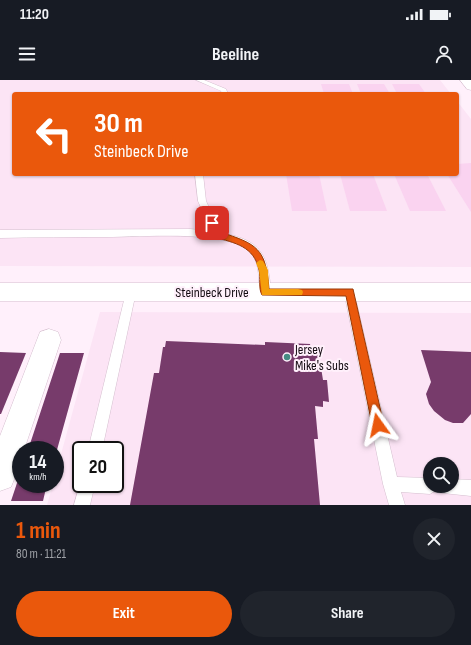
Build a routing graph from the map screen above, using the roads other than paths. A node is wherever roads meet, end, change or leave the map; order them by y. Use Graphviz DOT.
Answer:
graph roads {
  1 [pos="199,80"];
  2 [pos="466,80"];
  3 [pos="471,86"];
  4 [pos="224,92"];
  5 [pos="199,176"];
  6 [pos="0,234"];
  7 [pos="217,234"];
  8 [pos="0,292"];
  9 [pos="131,292"];
  10 [pos="350,292"];
  11 [pos="471,292"];
  12 [pos="265,293"];
  13 [pos="49,340"];
  14 [pos="97,441"];
  15 [pos="0,476"];
  16 [pos="391,484"];
  17 [pos="423,486"];
  18 [pos="459,487"];
  19 [pos="471,488"];
  20 [pos="85,493"];
  21 [pos="82,505"];
  22 [pos="397,505"];
  1 -- 4 [label="lane"];
  2 -- 3 [label="street"];
  5 -- 7 [label="lane"];
  6 -- 7 [label="lane"];
  7 -- 12 [label="lane"];
  8 -- 9 [label="street, Steinbeck Drive"];
  9 -- 12 [label="street, Steinbeck Drive"];
  9 -- 14 [label="lane"];
  10 -- 11 [label="street, Steinbeck Drive"];
  10 -- 12 [label="street, Steinbeck Drive"];
  10 -- 16 [label="lane"];
  13 -- 15 [label="street"];
  16 -- 17 [label="lane"];
  16 -- 22 [label="lane"];
  18 -- 19 [label="lane"];
  20 -- 21 [label="lane"];
}
